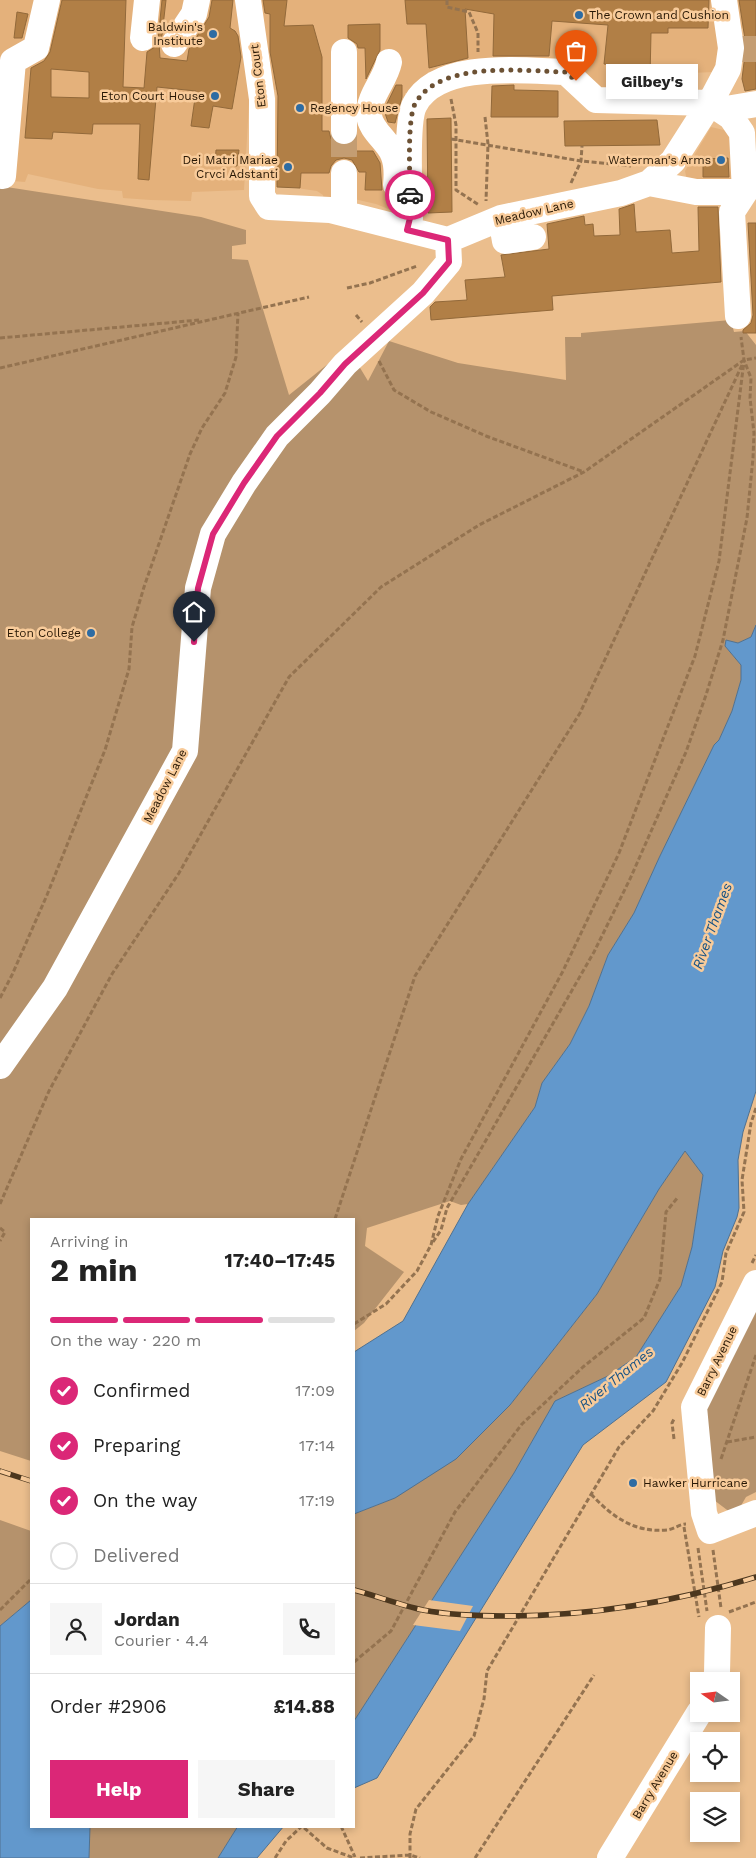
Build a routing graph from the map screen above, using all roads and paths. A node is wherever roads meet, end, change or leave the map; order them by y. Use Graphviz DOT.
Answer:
graph roads {
  1 [pos="47,0"];
  2 [pos="147,0"];
  3 [pos="197,0"];
  4 [pos="248,0"];
  5 [pos="447,0"];
  6 [pos="724,0"];
  7 [pos="143,38"];
  8 [pos="174,44"];
  9 [pos="344,52"];
  10 [pos="389,62"];
  11 [pos="478,72"];
  12 [pos="445,79"];
  13 [pos="756,104"];
  14 [pos="715,107"];
  15 [pos="486,117"];
  16 [pos="344,131"];
  17 [pos="451,140"];
  18 [pos="457,140"];
  19 [pos="488,144"];
  20 [pos="582,146"];
  21 [pos="581,161"];
  22 [pos="344,173"];
  23 [pos="3,176"];
  24 [pos="644,185"];
  25 [pos="745,192"];
  26 [pos="560,206"];
  27 [pos="344,214"];
  28 [pos="501,218"];
  29 [pos="396,226"];
  30 [pos="533,238"];
  31 [pos="449,247"];
  32 [pos="347,288"];
  33 [pos="309,298"];
  34 [pos="238,313"];
  35 [pos="356,315"];
  36 [pos="738,316"];
  37 [pos="210,320"];
  38 [pos="374,337"];
  39 [pos="0,338"];
  40 [pos="756,358"];
  41 [pos="744,360"];
  42 [pos="0,368"];
  43 [pos="584,472"];
  44 [pos="0,998"];
  45 [pos="0,1066"];
  46 [pos="756,1108"];
  47 [pos="678,1197"];
  48 [pos="0,1204"];
  49 [pos="335,1218"];
  50 [pos="0,1228"];
  51 [pos="0,1241"];
  52 [pos="431,1245"];
  53 [pos="756,1283"];
  54 [pos="355,1323"];
  55 [pos="756,1355"];
  56 [pos="756,1437"];
  57 [pos="727,1442"];
  58 [pos="718,1468"];
  59 [pos="591,1494"];
  60 [pos="756,1513"];
  61 [pos="704,1538"];
  62 [pos="30,1580"];
  63 [pos="756,1602"];
  64 [pos="0,1610"];
  65 [pos="719,1630"];
  66 [pos="355,1661"];
  67 [pos="717,1672"];
  68 [pos="594,1675"];
  69 [pos="693,1722"];
  70 [pos="300,1828"];
  71 [pos="304,1828"];
  72 [pos="342,1828"];
  73 [pos="410,1856"];
  74 [pos="275,1858"];
  75 [pos="355,1858"];
  76 [pos="360,1858"];
  77 [pos="420,1858"];
  78 [pos="475,1858"];
  79 [pos="610,1858"];
  1 -- 23 [label="street"];
  2 -- 7 [label="street"];
  3 -- 8 [label="street"];
  4 -- 27 [label="street, Eton Court"];
  5 -- 11 [label="path"];
  6 -- 14 [label="street, Meadow Lane"];
  9 -- 16 [label="street"];
  10 -- 29 [label="street"];
  11 -- 12 [label="street"];
  11 -- 14 [label="street"];
  12 -- 18 [label="path"];
  12 -- 29 [label="street"];
  13 -- 14 [label="street"];
  14 -- 24 [label="street, Meadow Lane"];
  14 -- 25 [label="street"];
  15 -- 19 [label="path"];
  17 -- 18 [label="path"];
  18 -- 19 [label="path"];
  18 -- 19 [label="path"];
  19 -- 21 [label="path"];
  20 -- 21 [label="path"];
  21 -- 24 [label="path"];
  21 -- 26 [label="path"];
  22 -- 27 [label="street"];
  24 -- 25 [label="street"];
  24 -- 26 [label="street, Meadow Lane"];
  25 -- 36 [label="street"];
  26 -- 28 [label="street, Meadow Lane"];
  27 -- 29 [label="street, Eton Court"];
  28 -- 30 [label="street"];
  28 -- 31 [label="street, Meadow Lane"];
  29 -- 31 [label="street, Eton Court"];
  31 -- 32 [label="path"];
  31 -- 38 [label="street, Meadow Lane"];
  33 -- 34 [label="path"];
  34 -- 37 [label="path"];
  34 -- 44 [label="path"];
  35 -- 38 [label="path"];
  37 -- 39 [label="path"];
  37 -- 42 [label="path"];
  38 -- 43 [label="path"];
  38 -- 45 [label="street, Meadow Lane"];
  40 -- 41 [label="path"];
  41 -- 43 [label="path"];
  41 -- 49 [label="path"];
  41 -- 52 [label="path"];
  41 -- 52 [label="path"];
  43 -- 48 [label="path"];
  46 -- 59 [label="path"];
  47 -- 66 [label="path"];
  50 -- 51 [label="path"];
  52 -- 54 [label="path"];
  53 -- 61 [label="street, Barry Avenue"];
  55 -- 57 [label="path"];
  56 -- 57 [label="path"];
  57 -- 58 [label="path"];
  59 -- 65 [label="path"];
  59 -- 73 [label="path"];
  60 -- 61 [label="street"];
  61 -- 65 [label="path"];
  61 -- 65 [label="path"];
  62 -- 64 [label="path"];
  63 -- 65 [label="path"];
  65 -- 67 [label="street"];
  68 -- 78 [label="path"];
  69 -- 79 [label="street, Barry Avenue"];
  70 -- 74 [label="path"];
  71 -- 75 [label="path"];
  72 -- 75 [label="path"];
  73 -- 76 [label="path"];
  73 -- 77 [label="path"];
}
